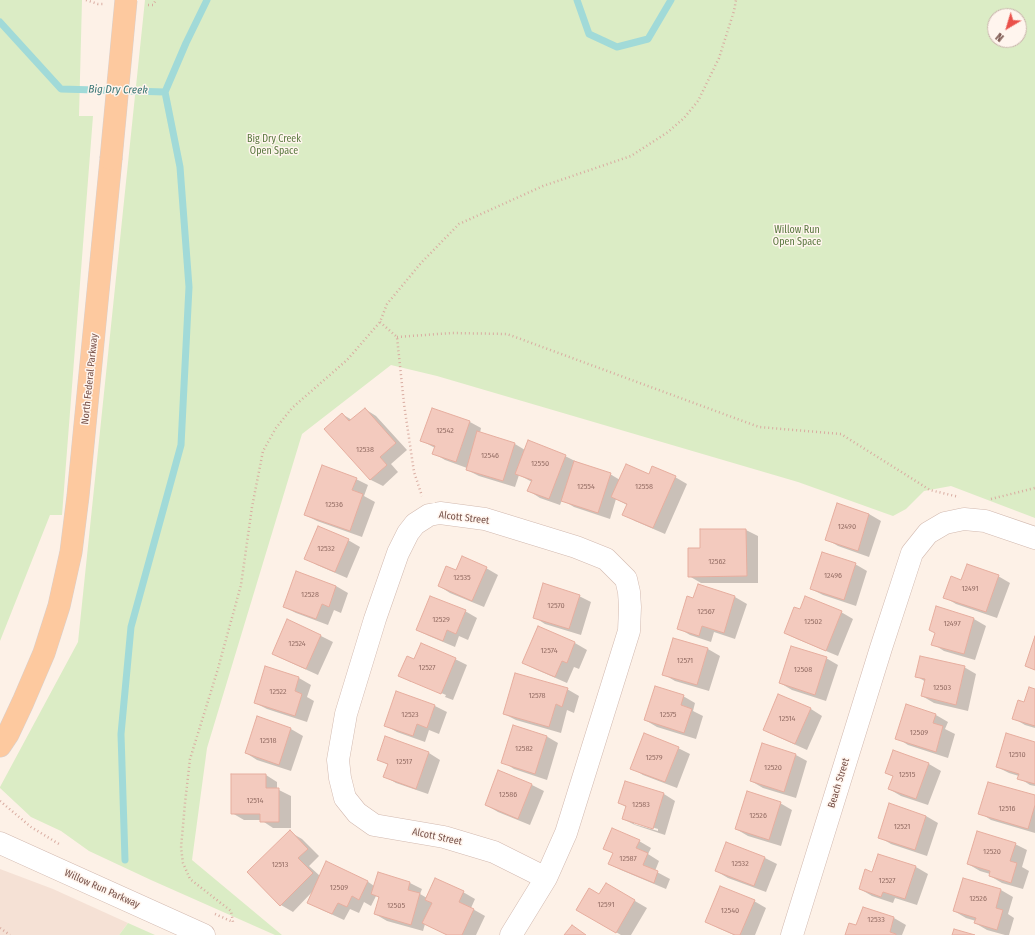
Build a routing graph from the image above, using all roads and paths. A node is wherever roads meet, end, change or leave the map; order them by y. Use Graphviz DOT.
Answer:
graph roads {
  1 [pos="126,0"];
  2 [pos="736,0"];
  3 [pos="380,322"];
  4 [pos="397,337"];
  5 [pos="1035,488"];
  6 [pos="966,499"];
  7 [pos="986,500"];
  8 [pos="429,516"];
  9 [pos="1035,538"];
  10 [pos="0,746"];
  11 [pos="0,801"];
  12 [pos="0,843"];
  13 [pos="62,845"];
  14 [pos="546,878"];
  15 [pos="211,913"];
  16 [pos="0,928"];
  17 [pos="10,935"];
  18 [pos="204,935"];
  19 [pos="511,935"];
  20 [pos="792,935"];
  1 -- 10 [label="main road, North Federal Parkway, bridge"];
  2 -- 3 [label="path"];
  3 -- 4 [label="path"];
  3 -- 15 [label="path"];
  4 -- 6 [label="path"];
  4 -- 8 [label="path"];
  5 -- 7 [label="path"];
  8 -- 14 [label="street, Alcott Street"];
  8 -- 14 [label="street, Alcott Street"];
  9 -- 20 [label="street, Beach Street"];
  11 -- 13 [label="path"];
  12 -- 18 [label="street, Willow Run Parkway"];
  14 -- 19 [label="street, Alcott Street"];
  16 -- 17 [label="path"];
}
